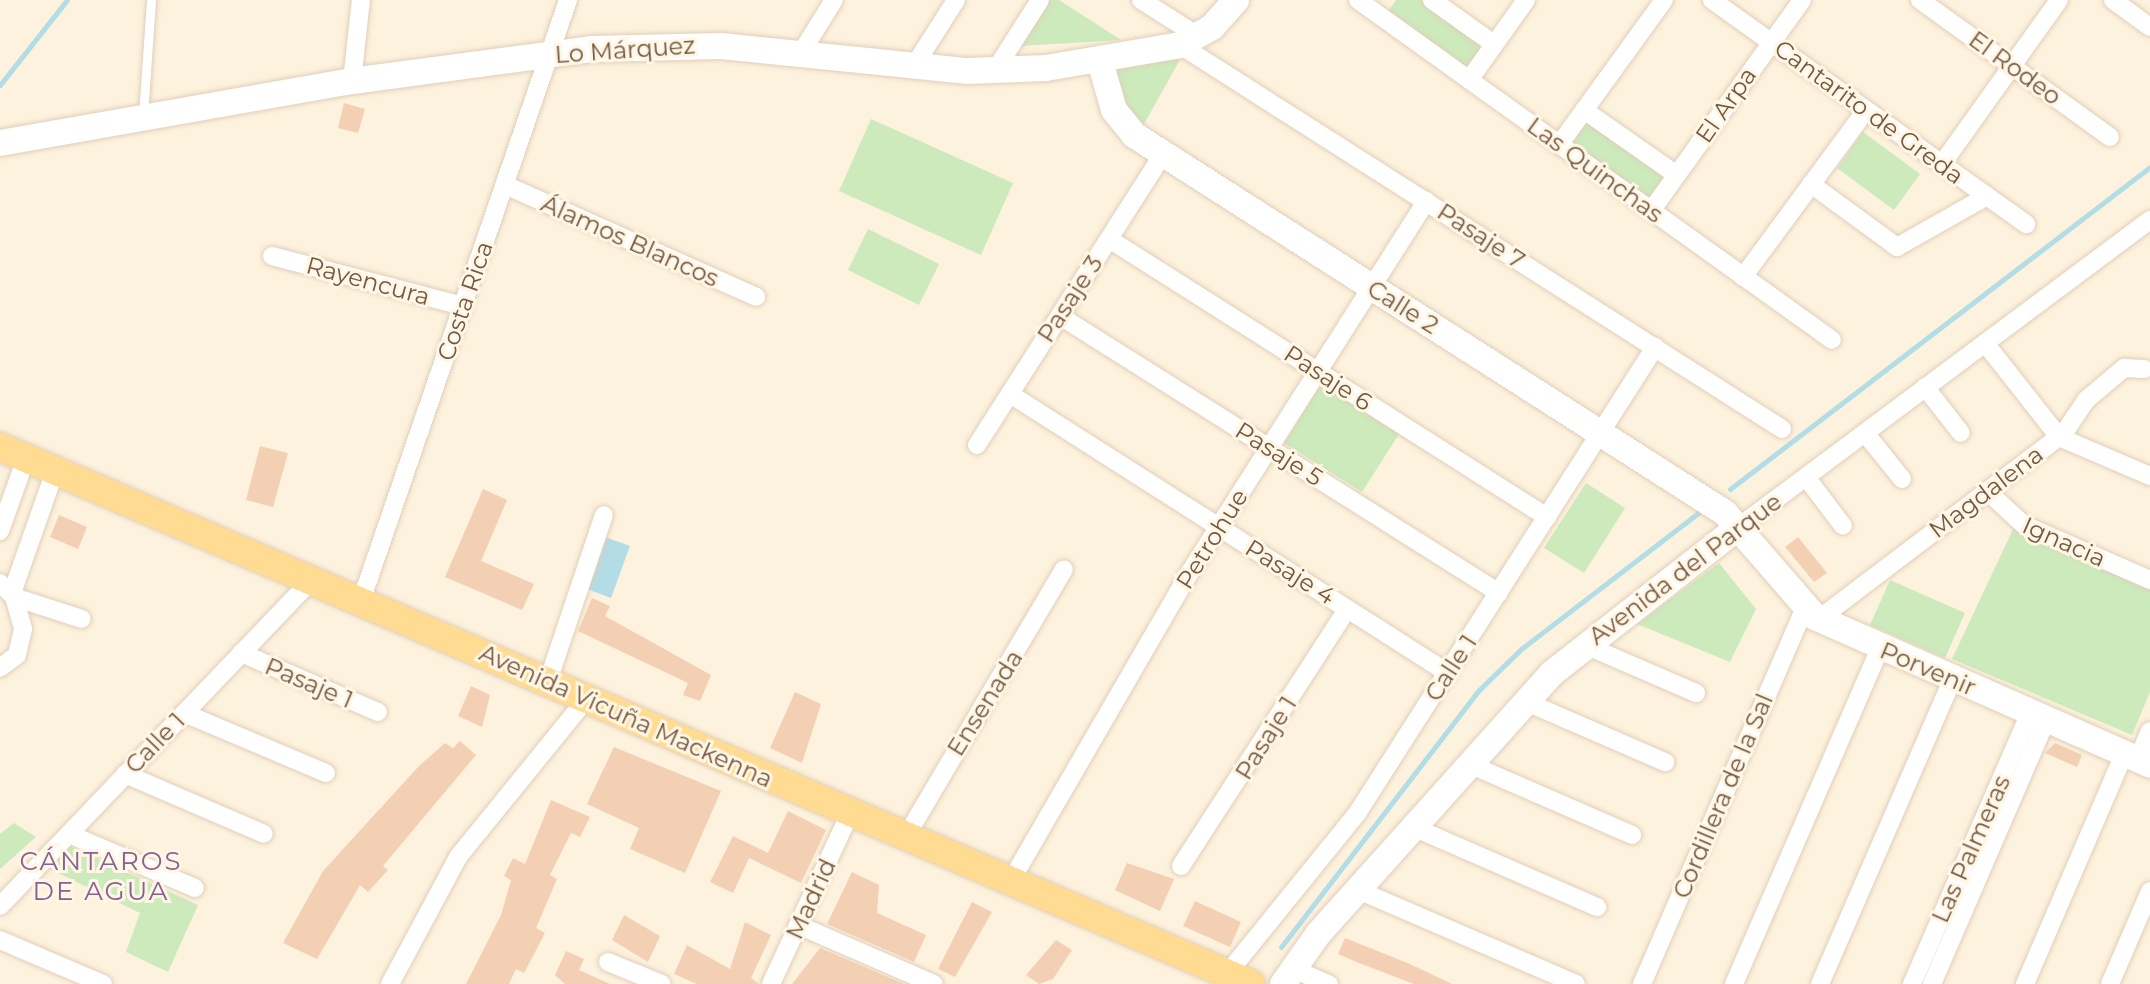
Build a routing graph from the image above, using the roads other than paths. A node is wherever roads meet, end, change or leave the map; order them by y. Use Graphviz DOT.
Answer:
graph roads {
  1 [pos="151,0"];
  2 [pos="361,0"];
  3 [pos="568,0"];
  4 [pos="834,0"];
  5 [pos="956,0"];
  6 [pos="1040,0"];
  7 [pos="1141,0"];
  8 [pos="1236,0"];
  9 [pos="1358,0"];
  10 [pos="1432,0"];
  11 [pos="1526,0"];
  12 [pos="1664,0"];
  13 [pos="1712,0"];
  14 [pos="1802,0"];
  15 [pos="1920,0"];
  16 [pos="2059,0"];
  17 [pos="2113,0"];
  18 [pos="1384,8"];
  19 [pos="2150,27"];
  20 [pos="1189,40"];
  21 [pos="1771,42"];
  22 [pos="1494,44"];
  23 [pos="801,53"];
  24 [pos="550,54"];
  25 [pos="1100,61"];
  26 [pos="914,66"];
  27 [pos="2012,66"];
  28 [pos="994,72"];
  29 [pos="1469,80"];
  30 [pos="352,81"];
  31 [pos="1584,110"];
  32 [pos="1866,110"];
  33 [pos="143,117"];
  34 [pos="2110,137"];
  35 [pos="0,143"];
  36 [pos="1559,145"];
  37 [pos="1163,154"];
  38 [pos="1942,164"];
  39 [pos="1677,175"];
  40 [pos="1811,184"];
  41 [pos="505,185"];
  42 [pos="1987,196"];
  43 [pos="1426,201"];
  44 [pos="1651,211"];
  45 [pos="2150,220"];
  46 [pos="2026,224"];
  47 [pos="1109,239"];
  48 [pos="272,256"];
  49 [pos="1743,277"];
  50 [pos="1371,287"];
  51 [pos="756,297"];
  52 [pos="463,306"];
  53 [pos="1060,316"];
  54 [pos="1832,340"];
  55 [pos="1985,343"];
  56 [pos="1655,347"];
  57 [pos="2144,369"];
  58 [pos="1318,371"];
  59 [pos="1925,387"];
  60 [pos="1010,394"];
  61 [pos="1782,429"];
  62 [pos="1602,431"];
  63 [pos="1865,433"];
  64 [pos="1961,433"];
  65 [pos="2059,437"];
  66 [pos="977,445"];
  67 [pos="0,447"];
  68 [pos="1269,448"];
  69 [pos="26,458"];
  70 [pos="55,471"];
  71 [pos="2150,476"];
  72 [pos="1806,477"];
  73 [pos="1902,479"];
  74 [pos="1987,491"];
  75 [pos="604,515"];
  76 [pos="1547,517"];
  77 [pos="1740,526"];
  78 [pos="1843,526"];
  79 [pos="1219,527"];
  80 [pos="0,531"];
  81 [pos="1064,569"];
  82 [pos="311,580"];
  83 [pos="2150,580"];
  84 [pos="7,589"];
  85 [pos="1499,593"];
  86 [pos="361,601"];
  87 [pos="1347,609"];
  88 [pos="1812,614"];
  89 [pos="82,619"];
  90 [pos="1585,645"];
  91 [pos="1880,648"];
  92 [pos="241,653"];
  93 [pos="0,668"];
  94 [pos="1448,673"];
  95 [pos="1952,680"];
  96 [pos="548,681"];
  97 [pos="1696,693"];
  98 [pos="587,698"];
  99 [pos="1524,701"];
  100 [pos="378,712"];
  101 [pos="184,713"];
  102 [pos="2038,716"];
  103 [pos="2150,731"];
  104 [pos="2137,759"];
  105 [pos="1665,762"];
  106 [pos="1469,764"];
  107 [pos="326,773"];
  108 [pos="125,774"];
  109 [pos="850,813"];
  110 [pos="1413,827"];
  111 [pos="69,834"];
  112 [pos="264,834"];
  113 [pos="1632,835"];
  114 [pos="905,838"];
  115 [pos="1181,866"];
  116 [pos="1009,884"];
  117 [pos="195,888"];
  118 [pos="1358,890"];
  119 [pos="2150,891"];
  120 [pos="4,896"];
  121 [pos="1597,907"];
  122 [pos="798,925"];
  123 [pos="0,940"];
  124 [pos="616,971"];
  125 [pos="1288,976"];
  126 [pos="1239,979"];
  127 [pos="1913,983"];
  128 [pos="103,984"];
  129 [pos="390,984"];
  130 [pos="662,984"];
  131 [pos="771,984"];
  132 [pos="934,984"];
  133 [pos="1329,984"];
  134 [pos="1576,984"];
  135 [pos="1642,984"];
  136 [pos="1734,984"];
  137 [pos="1820,984"];
  138 [pos="1932,984"];
  139 [pos="2025,984"];
  140 [pos="2110,984"];
  1 -- 33 [label="lane"];
  2 -- 30 [label="street"];
  3 -- 24 [label="street, Costa Rica"];
  4 -- 23 [label="street"];
  5 -- 26 [label="street"];
  6 -- 28 [label="street"];
  7 -- 20 [label="street, Pasaje 7"];
  8 -- 20 [label="street"];
  9 -- 18 [label="street, Las Quinchas"];
  10 -- 22 [label="street"];
  11 -- 22 [label="street"];
  12 -- 31 [label="street"];
  13 -- 21 [label="street, Cantarito de Greda"];
  14 -- 21 [label="street, El Arpa"];
  15 -- 27 [label="street, El Rodeo"];
  16 -- 27 [label="street"];
  17 -- 19 [label="street"];
  18 -- 29 [label="street, Las Quinchas"];
  20 -- 25 [label="street, Lo Márquez"];
  20 -- 43 [label="street, Pasaje 7"];
  21 -- 32 [label="street, Cantarito de Greda"];
  21 -- 39 [label="street, El Arpa"];
  22 -- 29 [label="street"];
  23 -- 24 [label="street, Lo Márquez"];
  23 -- 26 [label="street, Lo Márquez"];
  24 -- 30 [label="street, Lo Márquez"];
  24 -- 41 [label="street, Costa Rica"];
  25 -- 28 [label="street, Lo Márquez"];
  25 -- 37 [label="street, Calle 2"];
  26 -- 28 [label="street, Lo Márquez"];
  27 -- 34 [label="street, El Rodeo"];
  27 -- 38 [label="street"];
  29 -- 36 [label="street, Las Quinchas"];
  30 -- 33 [label="street, Lo Márquez"];
  31 -- 36 [label="street"];
  31 -- 39 [label="street, Las Quinchas"];
  32 -- 38 [label="street, Cantarito de Greda"];
  32 -- 40 [label="street"];
  33 -- 35 [label="street, Lo Márquez"];
  36 -- 44 [label="street, Las Quinchas"];
  37 -- 47 [label="street, Pasaje 3"];
  37 -- 50 [label="street, Calle 2"];
  38 -- 42 [label="street, Cantarito de Greda"];
  39 -- 44 [label="street, El Arpa"];
  40 -- 42 [label="street"];
  40 -- 49 [label="street"];
  41 -- 51 [label="street, Álamos Blancos"];
  41 -- 52 [label="street, Costa Rica"];
  42 -- 46 [label="street, Cantarito de Greda"];
  43 -- 50 [label="street, Petrohue"];
  43 -- 56 [label="street, Pasaje 7"];
  44 -- 49 [label="street, Las Quinchas"];
  45 -- 55 [label="street, Avenida del Parque"];
  47 -- 53 [label="street, Pasaje 3"];
  47 -- 58 [label="street, Pasaje 6"];
  48 -- 52 [label="street, Rayencura"];
  49 -- 54 [label="street, Las Quinchas"];
  50 -- 58 [label="street, Petrohue"];
  50 -- 62 [label="street, Calle 2"];
  52 -- 86 [label="street, Costa Rica"];
  53 -- 60 [label="street, Pasaje 3"];
  53 -- 68 [label="street, Pasaje 5"];
  55 -- 59 [label="street, Avenida del Parque"];
  55 -- 65 [label="street"];
  56 -- 61 [label="street, Pasaje 7"];
  56 -- 62 [label="street, Calle 1"];
  57 -- 65 [label="street, Magdalena"];
  58 -- 68 [label="street, Petrohue"];
  58 -- 76 [label="street, Pasaje 6"];
  59 -- 63 [label="street, Avenida del Parque"];
  59 -- 64 [label="street"];
  60 -- 66 [label="street, Pasaje 3"];
  60 -- 79 [label="street, Pasaje 4"];
  62 -- 76 [label="street, Calle 1"];
  62 -- 77 [label="street, Calle 2"];
  63 -- 72 [label="street, Avenida del Parque"];
  63 -- 73 [label="street"];
  65 -- 71 [label="street"];
  65 -- 74 [label="street, Magdalena"];
  67 -- 69 [label="main road, Avenida Vicuña Mackenna"];
  68 -- 79 [label="street, Petrohue"];
  68 -- 85 [label="street, Pasaje 5"];
  69 -- 70 [label="main road, Avenida Vicuña Mackenna"];
  69 -- 80 [label="street"];
  70 -- 82 [label="main road, Avenida Vicuña Mackenna"];
  70 -- 84 [label="street"];
  72 -- 77 [label="street, Avenida del Parque"];
  72 -- 78 [label="street"];
  74 -- 83 [label="street, Ignacia"];
  74 -- 88 [label="street, Magdalena"];
  75 -- 96 [label="street"];
  76 -- 85 [label="street, Calle 1"];
  77 -- 88 [label="street, Porvenir"];
  77 -- 90 [label="street, Avenida del Parque"];
  79 -- 87 [label="street, Pasaje 4"];
  79 -- 116 [label="street, Petrohue"];
  81 -- 114 [label="street, Ensenada"];
  82 -- 86 [label="main road, Avenida Vicuña Mackenna"];
  82 -- 92 [label="street, Calle 1"];
  84 -- 89 [label="street"];
  84 -- 93 [label="street"];
  85 -- 94 [label="street, Calle 1"];
  86 -- 96 [label="main road, Avenida Vicuña Mackenna"];
  87 -- 94 [label="street, Pasaje 4"];
  87 -- 115 [label="street, Pasaje 1"];
  88 -- 91 [label="street, Porvenir"];
  88 -- 135 [label="street, Cordillera de la Sal"];
  90 -- 97 [label="street"];
  90 -- 99 [label="street, Avenida del Parque"];
  91 -- 95 [label="street, Porvenir"];
  91 -- 136 [label="street"];
  92 -- 100 [label="street, Pasaje 1"];
  92 -- 101 [label="street, Calle 1"];
  94 -- 126 [label="street, Calle 1"];
  95 -- 102 [label="street, Porvenir"];
  95 -- 137 [label="street"];
  96 -- 98 [label="main road, Avenida Vicuña Mackenna"];
  98 -- 109 [label="main road, Avenida Vicuña Mackenna"];
  98 -- 129 [label="street"];
  99 -- 105 [label="street"];
  99 -- 106 [label="street, Avenida del Parque"];
  101 -- 107 [label="street"];
  101 -- 108 [label="street, Calle 1"];
  102 -- 104 [label="street, Porvenir"];
  102 -- 127 [label="street, Las Palmeras"];
  102 -- 138 [label="street, Las Palmeras"];
  103 -- 104 [label="street"];
  104 -- 139 [label="street"];
  106 -- 110 [label="street, Avenida del Parque"];
  106 -- 113 [label="street"];
  108 -- 111 [label="street, Calle 1"];
  108 -- 112 [label="street"];
  109 -- 114 [label="main road, Avenida Vicuña Mackenna"];
  109 -- 122 [label="street, Madrid"];
  110 -- 118 [label="street, Avenida del Parque"];
  110 -- 121 [label="street"];
  111 -- 117 [label="street"];
  111 -- 120 [label="street, Calle 1"];
  114 -- 116 [label="main road, Avenida Vicuña Mackenna"];
  116 -- 126 [label="main road, Avenida Vicuña Mackenna"];
  118 -- 125 [label="street, Avenida del Parque"];
  118 -- 134 [label="street"];
  119 -- 140 [label="street"];
  122 -- 131 [label="street, Madrid"];
  122 -- 132 [label="street"];
  123 -- 128 [label="street"];
  124 -- 130 [label="street"];
  125 -- 133 [label="street"];
}
